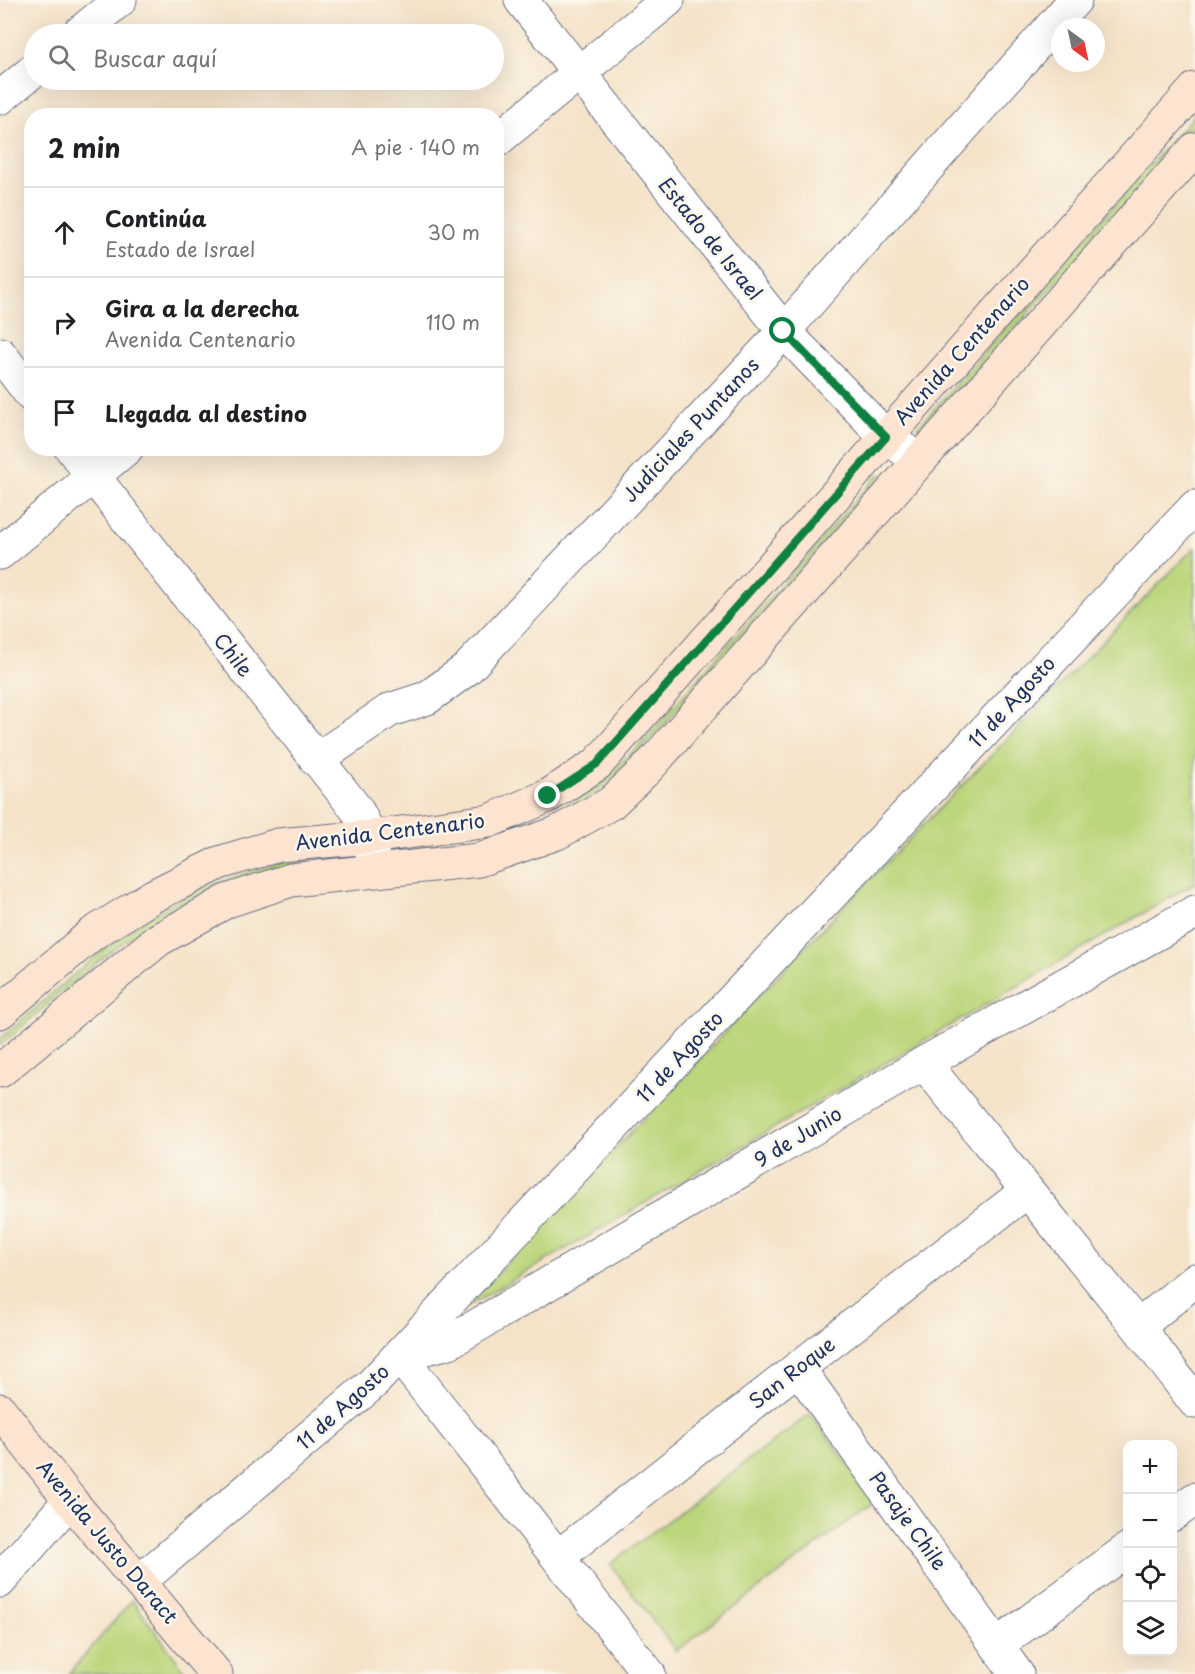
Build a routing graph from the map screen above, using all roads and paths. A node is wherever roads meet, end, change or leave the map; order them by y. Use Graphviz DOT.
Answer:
graph roads {
  1 [pos="120,0"];
  2 [pos="521,0"];
  3 [pos="668,0"];
  4 [pos="1075,0"];
  5 [pos="90,24"];
  6 [pos="578,73"];
  7 [pos="24,78"];
  8 [pos="1195,89"];
  9 [pos="0,98"];
  10 [pos="504,134"];
  11 [pos="1195,149"];
  12 [pos="783,331"];
  13 [pos="0,354"];
  14 [pos="24,386"];
  15 [pos="886,437"];
  16 [pos="76,456"];
  17 [pos="117,456"];
  18 [pos="920,460"];
  19 [pos="92,477"];
  20 [pos="1195,507"];
  21 [pos="0,554"];
  22 [pos="316,760"];
  23 [pos="371,837"];
  24 [pos="373,871"];
  25 [pos="1195,912"];
  26 [pos="0,1012"];
  27 [pos="924,1063"];
  28 [pos="0,1071"];
  29 [pos="1027,1191"];
  30 [pos="1195,1280"];
  31 [pos="1138,1327"];
  32 [pos="399,1355"];
  33 [pos="798,1368"];
  34 [pos="1195,1402"];
  35 [pos="0,1410"];
  36 [pos="1195,1499"];
  37 [pos="70,1500"];
  38 [pos="1177,1512"];
  39 [pos="1123,1553"];
  40 [pos="558,1557"];
  41 [pos="0,1581"];
  42 [pos="140,1581"];
  43 [pos="997,1645"];
  44 [pos="636,1670"];
  45 [pos="216,1674"];
  46 [pos="1017,1674"];
  1 -- 5 [label="street"];
  2 -- 6 [label="street, Estado de Israel"];
  3 -- 6 [label="street"];
  4 -- 12 [label="street, Judiciales Puntanos"];
  6 -- 10 [label="street"];
  6 -- 12 [label="street, Estado de Israel"];
  7 -- 9 [label="street"];
  8 -- 15 [label="main road, Avenida Centenario"];
  11 -- 18 [label="main road, Avenida Centenario"];
  12 -- 15 [label="street, Estado de Israel"];
  12 -- 22 [label="street, Judiciales Puntanos"];
  13 -- 14 [label="street"];
  15 -- 18 [label="street, Estado de Israel"];
  15 -- 23 [label="main road, Avenida Centenario"];
  16 -- 19 [label="street, Chile"];
  17 -- 19 [label="street"];
  18 -- 24 [label="main road, Avenida Centenario"];
  19 -- 21 [label="street"];
  19 -- 22 [label="street, Chile"];
  20 -- 32 [label="street, 11 de Agosto"];
  22 -- 23 [label="street, Chile"];
  23 -- 24 [label="street, Chile"];
  23 -- 26 [label="main road, Avenida Centenario"];
  24 -- 28 [label="main road, Avenida Centenario"];
  25 -- 27 [label="street, 9 de Junio"];
  27 -- 29 [label="street"];
  27 -- 32 [label="street, 9 de Junio"];
  29 -- 31 [label="street"];
  29 -- 33 [label="street, San Roque"];
  30 -- 31 [label="street"];
  31 -- 34 [label="street"];
  32 -- 40 [label="street"];
  32 -- 42 [label="street, 11 de Agosto"];
  33 -- 40 [label="street, San Roque"];
  33 -- 43 [label="street, Pasaje Chile"];
  35 -- 37 [label="main road, Avenida Justo Daract"];
  36 -- 38 [label="street"];
  37 -- 41 [label="street"];
  37 -- 42 [label="main road, Avenida Justo Daract"];
  39 -- 43 [label="street"];
  40 -- 44 [label="street"];
  42 -- 45 [label="main road, Avenida Justo Daract"];
  43 -- 46 [label="street, Pasaje Chile"];
}
